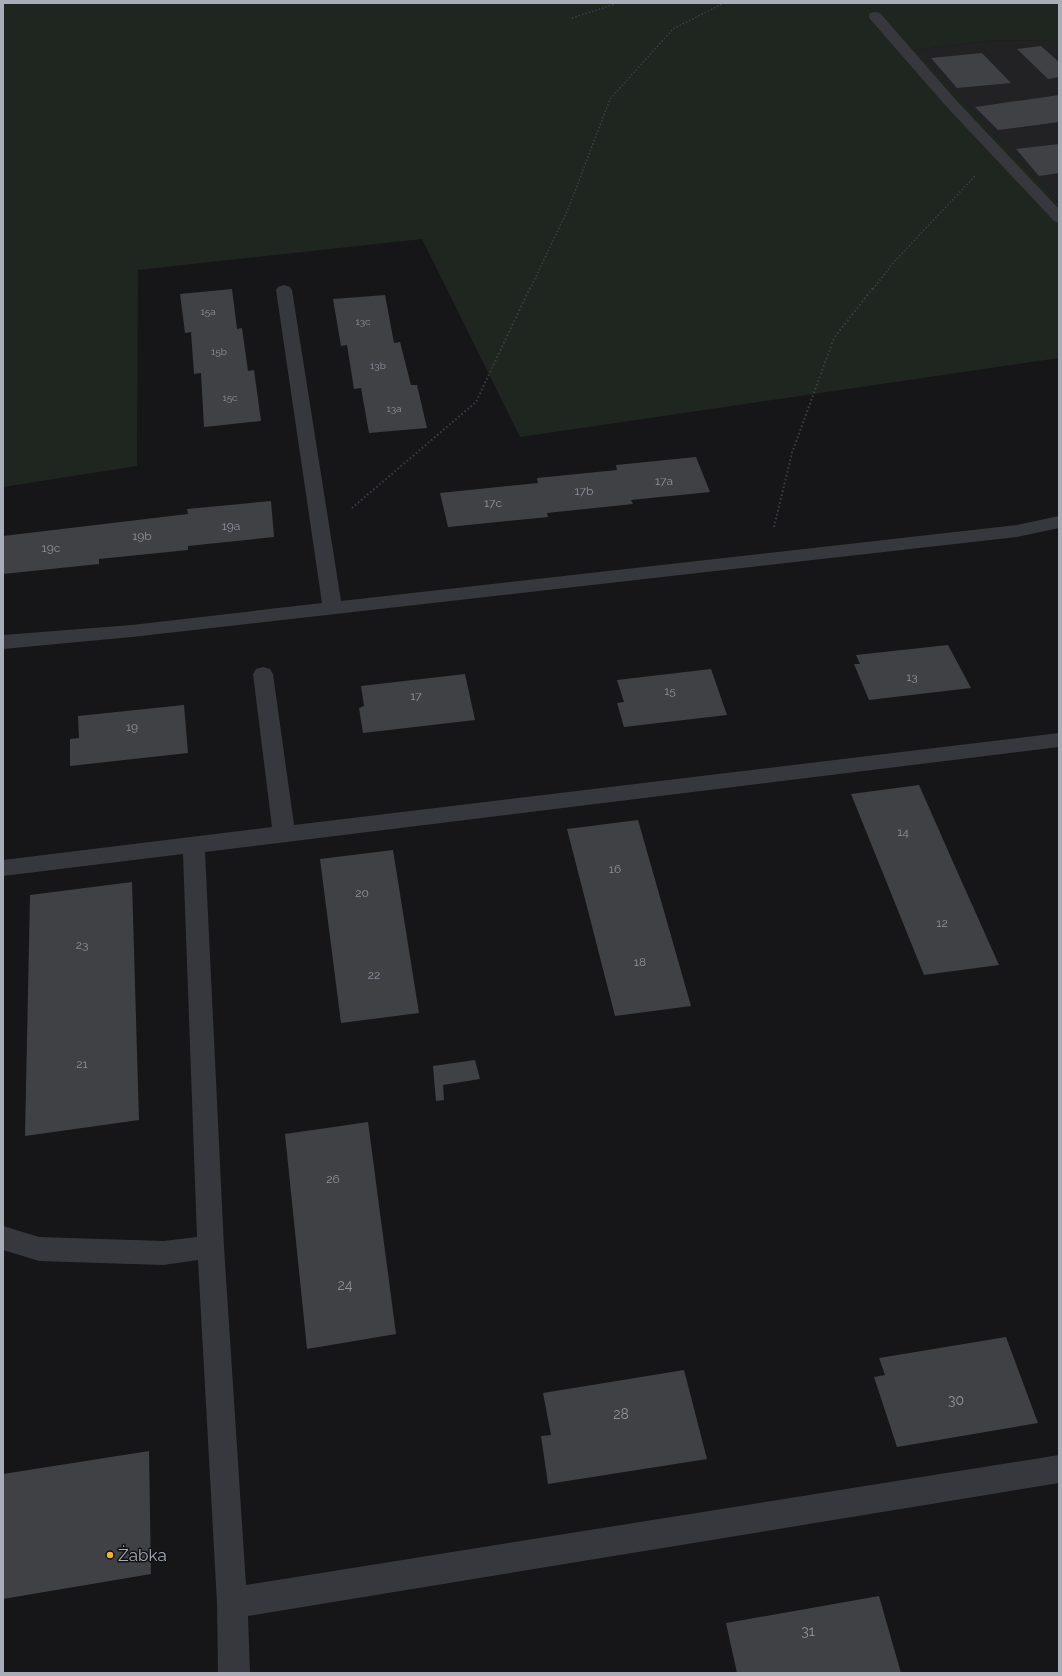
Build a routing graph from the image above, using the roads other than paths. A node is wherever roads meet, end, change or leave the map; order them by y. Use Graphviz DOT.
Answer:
graph roads {
  1 [pos="875,16"];
  2 [pos="1059,218"];
  3 [pos="284,290"];
  4 [pos="1059,522"];
  5 [pos="332,608"];
  6 [pos="3,642"];
  7 [pos="263,674"];
  8 [pos="1059,740"];
  9 [pos="284,834"];
  10 [pos="194,845"];
  11 [pos="3,868"];
  12 [pos="3,1238"];
  13 [pos="211,1247"];
  14 [pos="1059,1469"];
  15 [pos="232,1603"];
  16 [pos="234,1673"];
  1 -- 2 [label="lane"];
  3 -- 5 [label="lane"];
  4 -- 5 [label="lane"];
  5 -- 6 [label="lane"];
  7 -- 9 [label="lane"];
  8 -- 9 [label="lane"];
  9 -- 10 [label="lane"];
  10 -- 11 [label="lane"];
  10 -- 13 [label="lane"];
  12 -- 13 [label="lane"];
  13 -- 15 [label="lane"];
  14 -- 15 [label="lane"];
  15 -- 16 [label="lane"];
}
